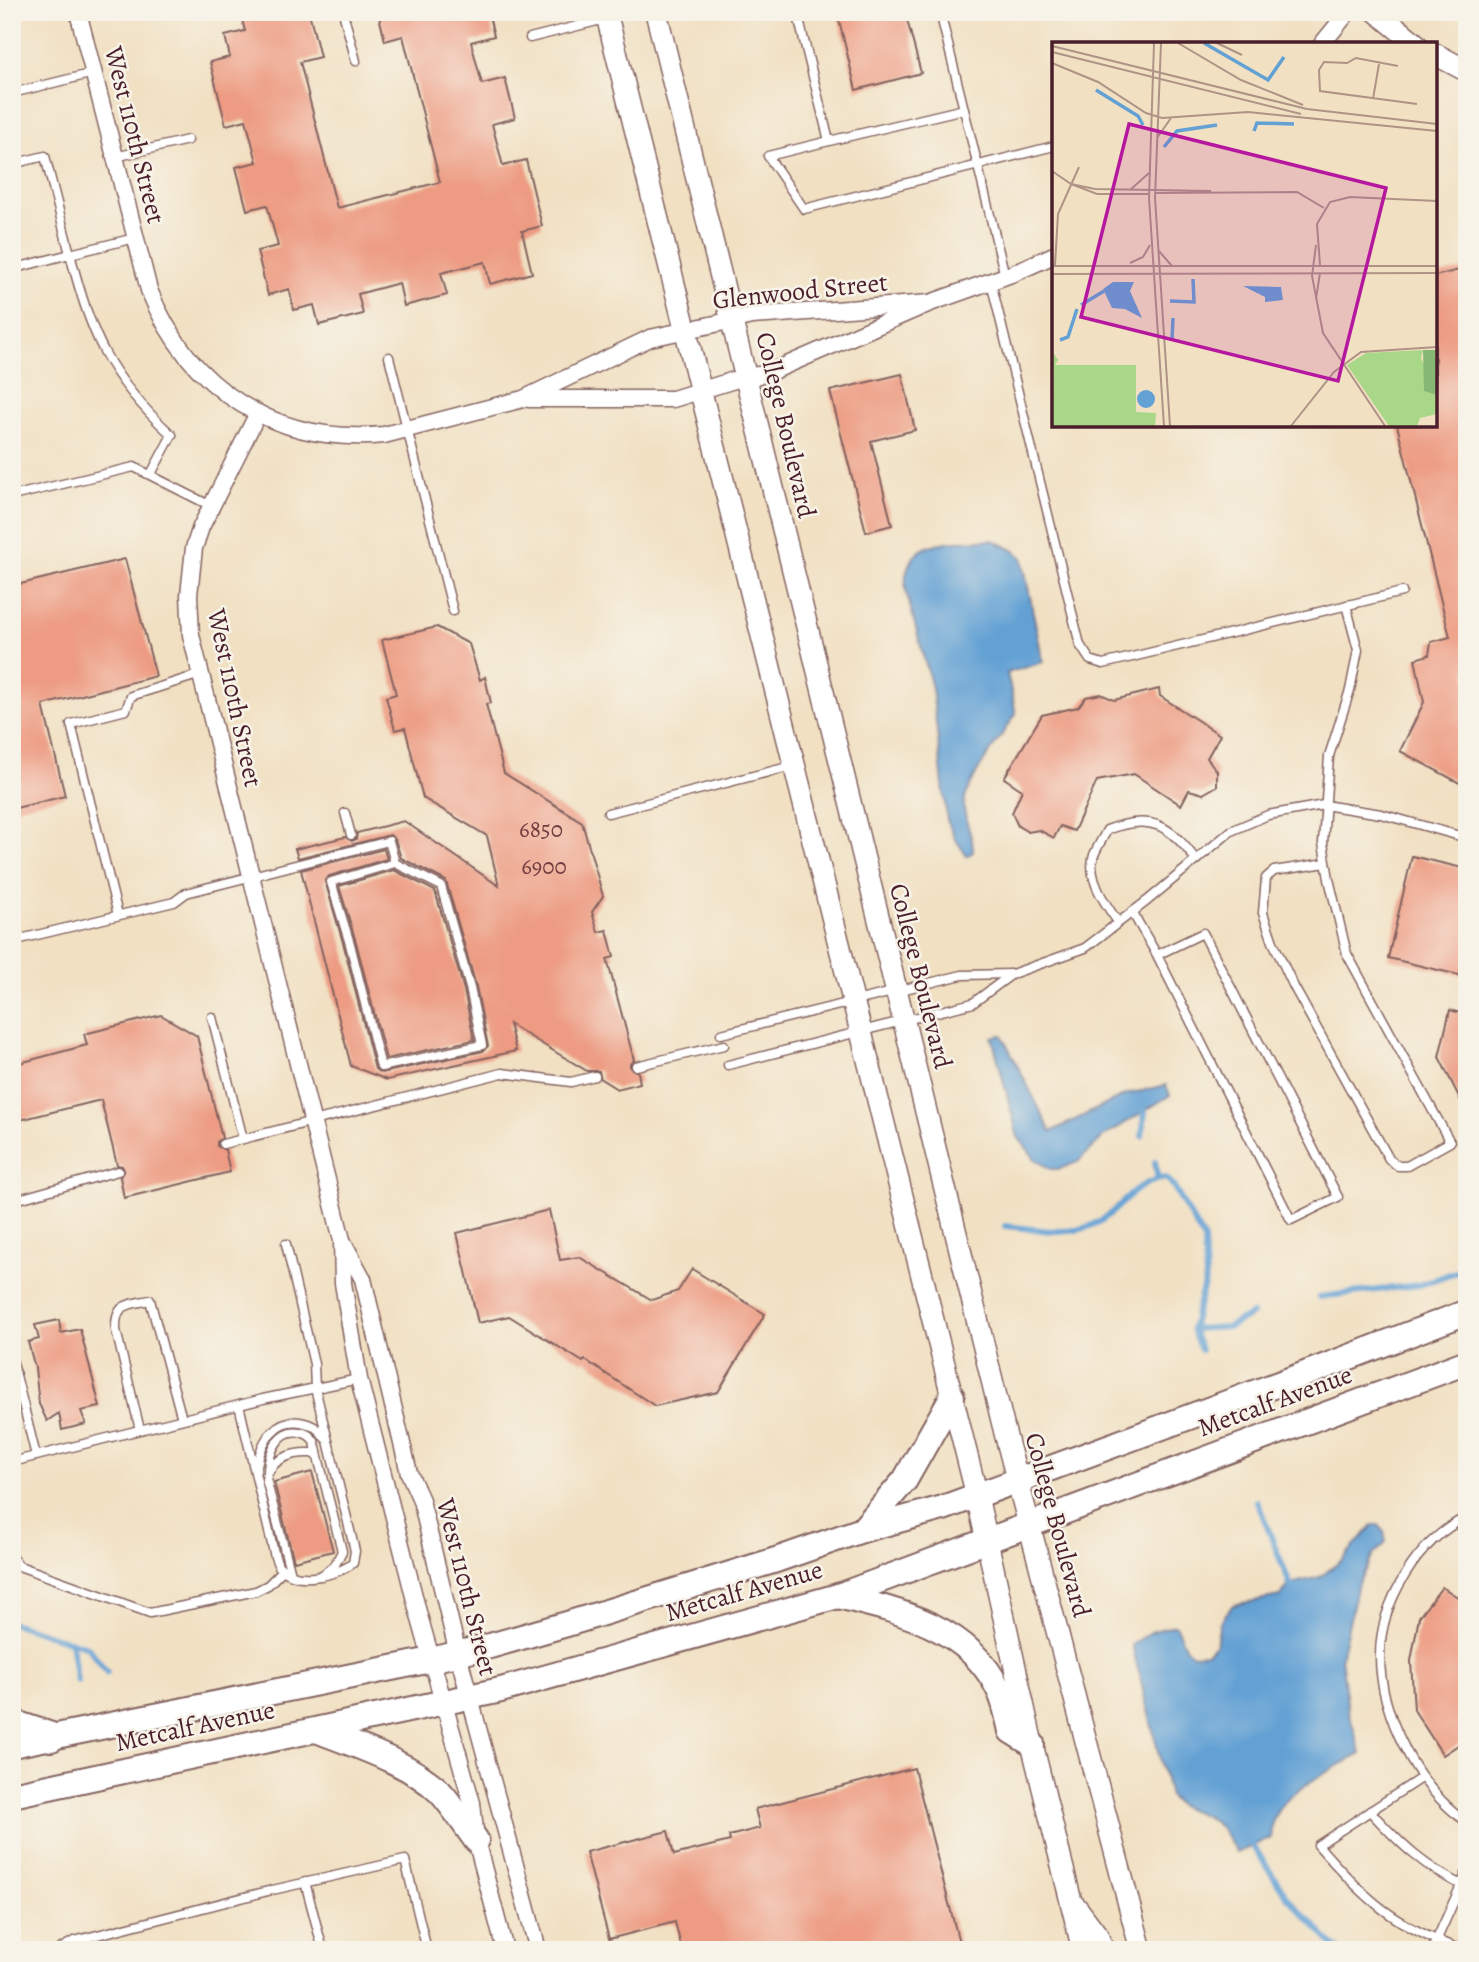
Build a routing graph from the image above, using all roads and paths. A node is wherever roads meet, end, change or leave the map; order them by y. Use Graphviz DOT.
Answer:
graph roads {
  1 [pos="78,12"];
  2 [pos="343,12"];
  3 [pos="656,12"];
  4 [pos="797,12"];
  5 [pos="940,12"];
  6 [pos="1348,12"];
  7 [pos="1377,12"];
  8 [pos="606,15"];
  9 [pos="530,38"];
  10 [pos="1324,42"];
  11 [pos="1414,42"];
  12 [pos="1437,55"];
  13 [pos="356,61"];
  14 [pos="1467,71"];
  15 [pos="94,73"];
  16 [pos="12,74"];
  17 [pos="15,93"];
  18 [pos="964,109"];
  19 [pos="188,140"];
  20 [pos="829,141"];
  21 [pos="1052,146"];
  22 [pos="115,157"];
  23 [pos="12,164"];
  24 [pos="978,165"];
  25 [pos="135,238"];
  26 [pos="70,254"];
  27 [pos="1052,257"];
  28 [pos="12,268"];
  29 [pos="998,279"];
  30 [pos="930,303"];
  31 [pos="732,321"];
  32 [pos="686,330"];
  33 [pos="389,357"];
  34 [pos="744,377"];
  35 [pos="701,391"];
  36 [pos="523,399"];
  37 [pos="258,413"];
  38 [pos="407,429"];
  39 [pos="151,474"];
  40 [pos="12,496"];
  41 [pos="211,506"];
  42 [pos="1402,592"];
  43 [pos="1346,605"];
  44 [pos="453,611"];
  45 [pos="201,674"];
  46 [pos="794,766"];
  47 [pos="1324,805"];
  48 [pos="345,813"];
  49 [pos="608,813"];
  50 [pos="351,835"];
  51 [pos="1467,838"];
  52 [pos="1196,860"];
  53 [pos="395,863"];
  54 [pos="1326,863"];
  55 [pos="251,876"];
  56 [pos="1132,912"];
  57 [pos="118,915"];
  58 [pos="1118,922"];
  59 [pos="12,941"];
  60 [pos="1157,955"];
  61 [pos="1012,974"];
  62 [pos="896,992"];
  63 [pos="853,1003"];
  64 [pos="212,1017"];
  65 [pos="903,1021"];
  66 [pos="860,1031"];
  67 [pos="721,1034"];
  68 [pos="724,1045"];
  69 [pos="728,1065"];
  70 [pos="636,1066"];
  71 [pos="595,1076"];
  72 [pos="313,1123"];
  73 [pos="243,1139"];
  74 [pos="223,1144"];
  75 [pos="118,1171"];
  76 [pos="12,1201"];
  77 [pos="342,1240"];
  78 [pos="286,1244"];
  79 [pos="1467,1312"];
  80 [pos="12,1359"];
  81 [pos="1467,1362"];
  82 [pos="359,1379"];
  83 [pos="315,1388"];
  84 [pos="952,1397"];
  85 [pos="239,1405"];
  86 [pos="181,1419"];
  87 [pos="140,1430"];
  88 [pos="329,1443"];
  89 [pos="36,1456"];
  90 [pos="318,1457"];
  91 [pos="12,1462"];
  92 [pos="268,1473"];
  93 [pos="256,1475"];
  94 [pos="1018,1481"];
  95 [pos="977,1496"];
  96 [pos="1467,1517"];
  97 [pos="1029,1524"];
  98 [pos="862,1530"];
  99 [pos="986,1540"];
  100 [pos="12,1558"];
  101 [pos="287,1572"];
  102 [pos="319,1578"];
  103 [pos="838,1596"];
  104 [pos="458,1654"];
  105 [pos="431,1660"];
  106 [pos="470,1696"];
  107 [pos="444,1703"];
  108 [pos="12,1724"];
  109 [pos="318,1731"];
  110 [pos="51,1737"];
  111 [pos="1032,1744"];
  112 [pos="12,1745"];
  113 [pos="1421,1777"];
  114 [pos="12,1796"];
  115 [pos="1370,1811"];
  116 [pos="1467,1822"];
  117 [pos="476,1840"];
  118 [pos="1467,1872"];
  119 [pos="305,1882"];
  120 [pos="1464,1886"];
  121 [pos="1070,1900"];
  122 [pos="1436,1940"];
  123 [pos="58,1950"];
  124 [pos="323,1950"];
  125 [pos="427,1950"];
  126 [pos="505,1950"];
  127 [pos="538,1950"];
  128 [pos="1083,1950"];
  129 [pos="1103,1950"];
  130 [pos="1141,1950"];
  131 [pos="1432,1950"];
  132 [pos="1462,1950"];
  1 -- 15 [label="street, West 110th Street"];
  2 -- 13 [label="lane"];
  3 -- 31 [label="main road, College Boulevard"];
  4 -- 20 [label="lane"];
  5 -- 18 [label="lane"];
  6 -- 10 [label="street"];
  7 -- 11 [label="main road"];
  8 -- 9 [label="lane"];
  8 -- 32 [label="main road"];
  12 -- 14 [label="main road"];
  15 -- 17 [label="lane"];
  15 -- 22 [label="street, West 110th Street"];
  16 -- 17 [label="lane"];
  18 -- 20 [label="lane"];
  18 -- 24 [label="lane"];
  19 -- 22 [label="lane"];
  20 -- 24 [label="lane"];
  21 -- 24 [label="lane"];
  22 -- 25 [label="street, West 110th Street"];
  23 -- 26 [label="lane"];
  24 -- 29 [label="lane"];
  25 -- 26 [label="lane"];
  25 -- 37 [label="street, West 110th Street"];
  26 -- 28 [label="lane"];
  26 -- 39 [label="lane"];
  27 -- 29 [label="street, Glenwood Street"];
  29 -- 30 [label="street, Glenwood Street"];
  29 -- 43 [label="lane"];
  30 -- 31 [label="street, Glenwood Street"];
  30 -- 34 [label="street, Glenwood Street"];
  31 -- 32 [label="street, Glenwood Street"];
  31 -- 34 [label="main road, College Boulevard"];
  32 -- 35 [label="main road"];
  32 -- 36 [label="street, Glenwood Street"];
  33 -- 38 [label="lane"];
  34 -- 35 [label="street, Glenwood Street"];
  34 -- 62 [label="main road, College Boulevard"];
  35 -- 36 [label="street, Glenwood Street"];
  35 -- 46 [label="main road"];
  36 -- 38 [label="street, Glenwood Street"];
  37 -- 38 [label="street, Glenwood Street"];
  37 -- 41 [label="street, West 110th Street"];
  38 -- 44 [label="lane"];
  39 -- 40 [label="lane"];
  39 -- 41 [label="lane"];
  41 -- 45 [label="street, West 110th Street"];
  42 -- 43 [label="lane"];
  43 -- 47 [label="lane"];
  45 -- 55 [label="street, West 110th Street"];
  45 -- 57 [label="lane"];
  46 -- 49 [label="lane"];
  46 -- 63 [label="main road"];
  47 -- 51 [label="lane"];
  47 -- 52 [label="lane"];
  47 -- 54 [label="lane"];
  48 -- 50 [label="lane"];
  52 -- 56 [label="lane"];
  52 -- 58 [label="lane"];
  53 -- 53 [label="lane"];
  53 -- 55 [label="lane"];
  54 -- 54 [label="lane"];
  55 -- 57 [label="lane"];
  55 -- 72 [label="street, West 110th Street"];
  56 -- 58 [label="lane"];
  56 -- 60 [label="lane"];
  57 -- 59 [label="lane"];
  58 -- 61 [label="lane"];
  60 -- 60 [label="lane"];
  61 -- 62 [label="lane"];
  61 -- 65 [label="lane"];
  62 -- 63 [label="lane"];
  62 -- 65 [label="main road, College Boulevard"];
  63 -- 66 [label="main road"];
  63 -- 67 [label="lane"];
  64 -- 73 [label="lane"];
  65 -- 66 [label="lane"];
  65 -- 94 [label="main road, College Boulevard"];
  66 -- 69 [label="lane"];
  66 -- 84 [label="main road"];
  68 -- 70 [label="lane"];
  71 -- 72 [label="lane"];
  72 -- 73 [label="lane"];
  72 -- 77 [label="street, West 110th Street"];
  73 -- 74 [label="lane"];
  75 -- 76 [label="lane"];
  77 -- 82 [label="street, West 110th Street"];
  77 -- 104 [label="street, West 110th Street"];
  78 -- 83 [label="lane"];
  79 -- 94 [label="main road, Metcalf Avenue"];
  80 -- 89 [label="lane"];
  81 -- 97 [label="main road, Metcalf Avenue"];
  82 -- 83 [label="lane"];
  82 -- 105 [label="street, West 110th Street"];
  83 -- 85 [label="lane"];
  83 -- 88 [label="lane"];
  84 -- 95 [label="main road"];
  84 -- 98 [label="main road"];
  85 -- 86 [label="lane"];
  85 -- 93 [label="lane"];
  86 -- 87 [label="lane"];
  86 -- 87 [label="lane"];
  87 -- 89 [label="lane"];
  88 -- 93 [label="lane"];
  88 -- 102 [label="lane"];
  89 -- 91 [label="lane"];
  90 -- 92 [label="lane"];
  90 -- 92 [label="lane"];
  90 -- 102 [label="lane"];
  92 -- 101 [label="lane"];
  93 -- 101 [label="lane"];
  94 -- 95 [label="main road, Metcalf Avenue"];
  94 -- 97 [label="main road, College Boulevard"];
  95 -- 98 [label="main road, Metcalf Avenue"];
  95 -- 99 [label="main road"];
  96 -- 113 [label="lane"];
  97 -- 99 [label="main road, Metcalf Avenue"];
  97 -- 130 [label="main road, College Boulevard"];
  98 -- 104 [label="main road, Metcalf Avenue"];
  99 -- 103 [label="main road, Metcalf Avenue"];
  99 -- 111 [label="main road"];
  100 -- 101 [label="lane"];
  101 -- 102 [label="lane"];
  103 -- 106 [label="main road, Metcalf Avenue"];
  103 -- 111 [label="main road"];
  104 -- 105 [label="main road, Metcalf Avenue"];
  104 -- 106 [label="street, West 110th Street"];
  105 -- 107 [label="street, West 110th Street"];
  105 -- 110 [label="main road, Metcalf Avenue"];
  106 -- 107 [label="main road, Metcalf Avenue"];
  106 -- 127 [label="street, West 110th Street"];
  107 -- 109 [label="main road, Metcalf Avenue"];
  107 -- 117 [label="street, West 110th Street"];
  108 -- 110 [label="highway"];
  109 -- 114 [label="main road, Metcalf Avenue"];
  109 -- 117 [label="main road"];
  110 -- 112 [label="main road, Metcalf Avenue"];
  111 -- 121 [label="main road"];
  113 -- 115 [label="lane"];
  113 -- 116 [label="lane"];
  115 -- 120 [label="lane"];
  115 -- 122 [label="lane"];
  117 -- 126 [label="street, West 110th Street"];
  118 -- 120 [label="lane"];
  119 -- 123 [label="lane"];
  119 -- 124 [label="lane"];
  119 -- 125 [label="lane"];
  120 -- 122 [label="lane"];
  121 -- 128 [label="main road"];
  121 -- 129 [label="main road"];
  122 -- 131 [label="lane"];
  122 -- 132 [label="lane"];
}
